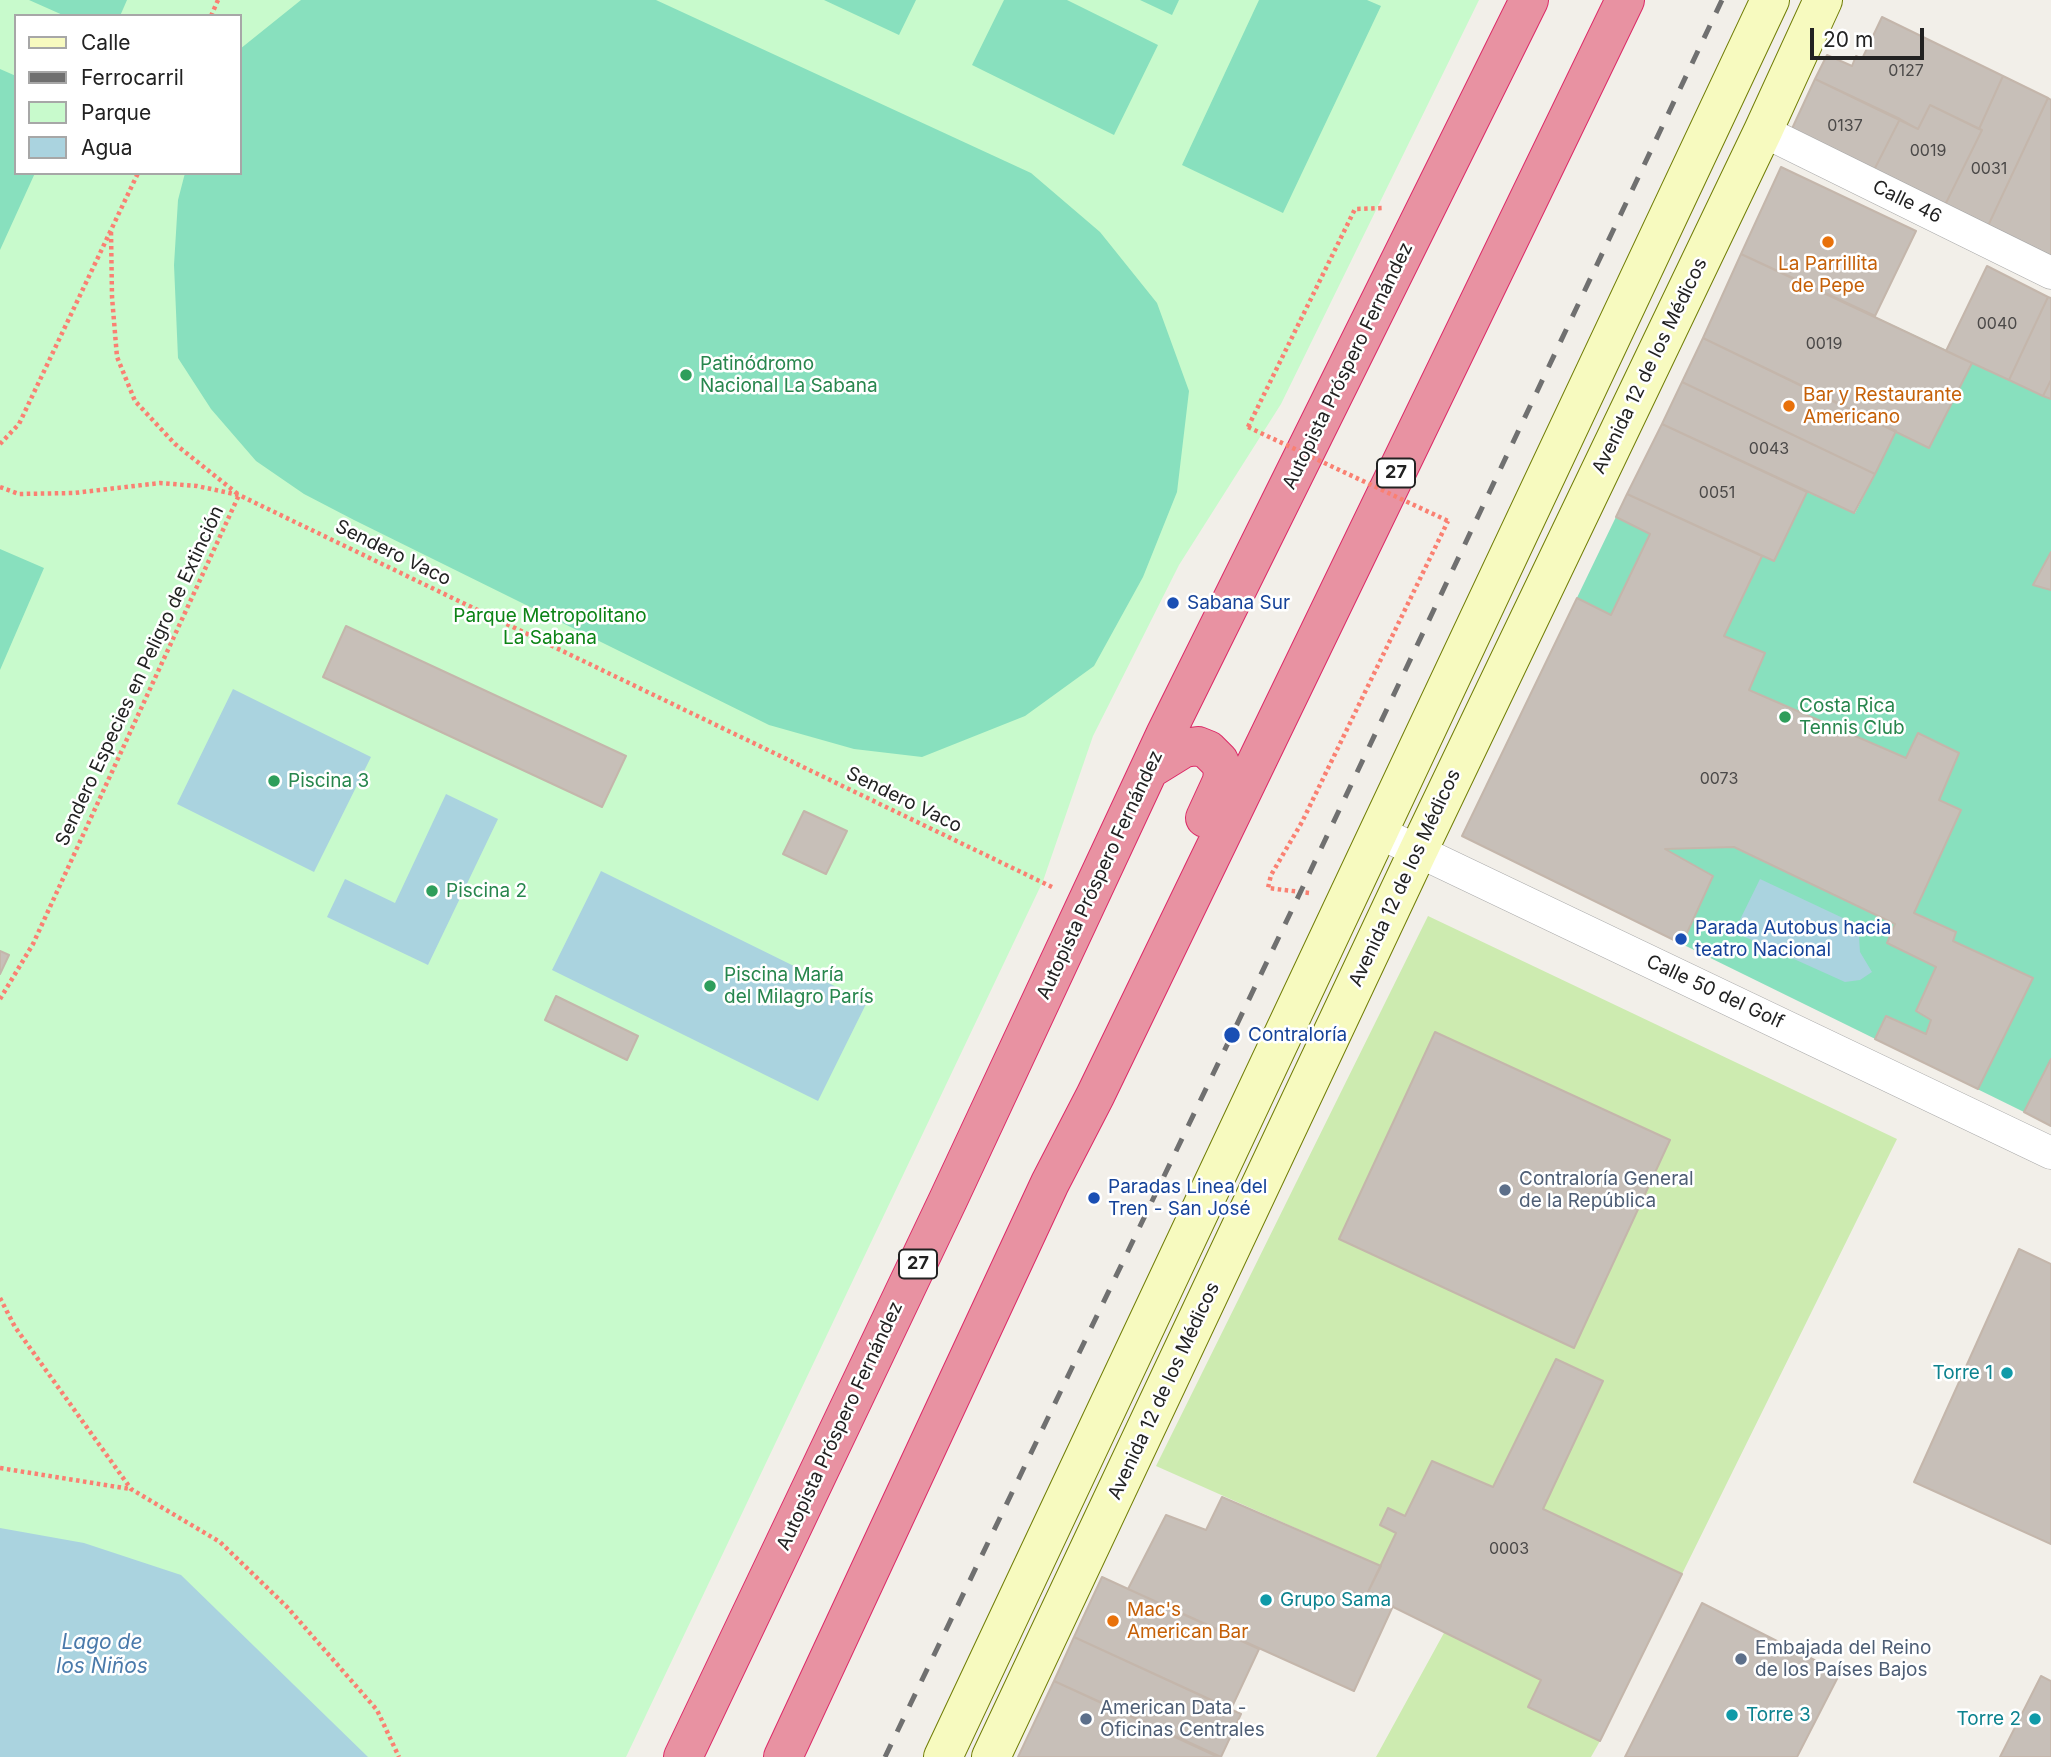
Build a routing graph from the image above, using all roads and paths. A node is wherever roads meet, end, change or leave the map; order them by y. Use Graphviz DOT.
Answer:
graph roads {
  1 [pos="1529,0"];
  2 [pos="1625,0"];
  3 [pos="1770,0"];
  4 [pos="1823,0"];
  5 [pos="1763,131"];
  6 [pos="137,175"];
  7 [pos="1385,208"];
  8 [pos="111,231"];
  9 [pos="2051,273"];
  10 [pos="0,444"];
  11 [pos="0,487"];
  12 [pos="239,495"];
  13 [pos="1150,769"];
  14 [pos="1378,832"];
  15 [pos="1418,851"];
  16 [pos="1055,888"];
  17 [pos="1349,892"];
  18 [pos="1166,946"];
  19 [pos="0,999"];
  20 [pos="2051,1153"];
  21 [pos="0,1298"];
  22 [pos="0,1468"];
  23 [pos="131,1489"];
  24 [pos="399,1757"];
  25 [pos="683,1757"];
  26 [pos="783,1757"];
  27 [pos="943,1757"];
  28 [pos="991,1757"];
  1 -- 13 [label="highway, Autopista Próspero Fernández / 27"];
  2 -- 18 [label="highway, 27"];
  3 -- 14 [label="main road"];
  4 -- 5 [label="main road, Avenida 12 de los Médicos"];
  5 -- 9 [label="street, Calle 46"];
  5 -- 15 [label="main road, Avenida 12 de los Médicos"];
  6 -- 8 [label="path, Sendero Especies en Peligro de Extinción"];
  7 -- 17 [label="path, bridge"];
  8 -- 10 [label="path, Sendero Especies en Peligro de Extinción"];
  8 -- 12 [label="path, Sendero Especies en Peligro de Extinción"];
  11 -- 12 [label="path, Sendero Vaco"];
  12 -- 16 [label="path, Sendero Vaco"];
  12 -- 19 [label="path, Sendero Especies en Peligro de Extinción"];
  13 -- 18 [label="highway"];
  13 -- 25 [label="highway, Autopista Próspero Fernández / 27"];
  14 -- 15 [label="street, Calle 50 del Golf"];
  14 -- 17 [label="main road"];
  15 -- 20 [label="street, Calle 50 del Golf"];
  15 -- 28 [label="main road, Avenida 12 de los Médicos"];
  17 -- 27 [label="main road"];
  18 -- 26 [label="highway, 27"];
  21 -- 23 [label="path"];
  22 -- 23 [label="path"];
  23 -- 24 [label="path"];
}
